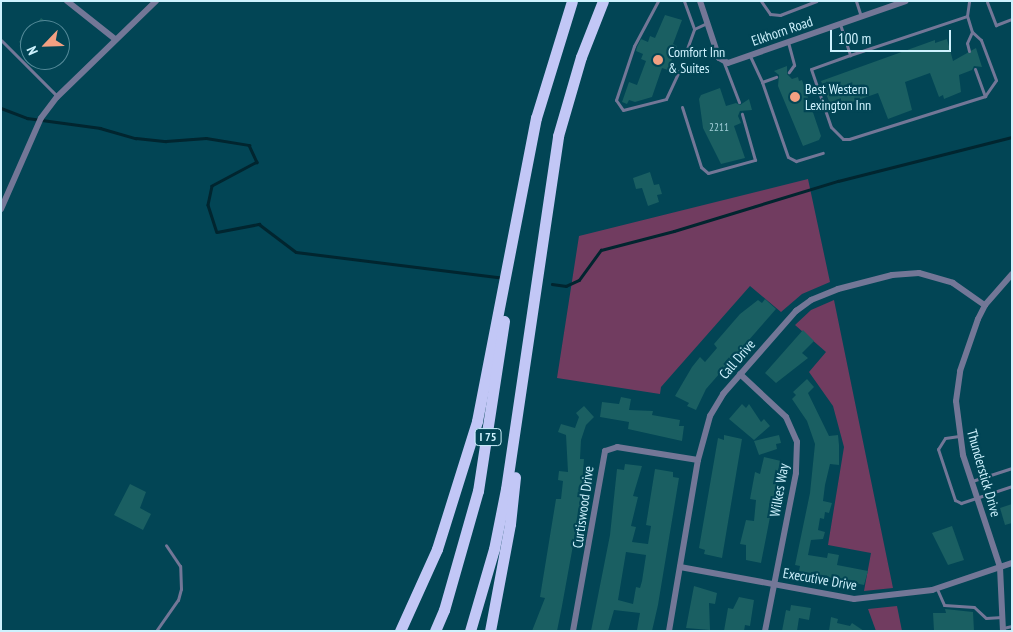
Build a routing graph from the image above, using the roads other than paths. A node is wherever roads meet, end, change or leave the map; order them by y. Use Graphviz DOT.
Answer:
graph roads {
  1 [pos="67,1"];
  2 [pos="156,1"];
  3 [pos="572,1"];
  4 [pos="603,1"];
  5 [pos="658,1"];
  6 [pos="684,1"];
  7 [pos="700,1"];
  8 [pos="761,1"];
  9 [pos="816,1"];
  10 [pos="856,1"];
  11 [pos="906,1"];
  12 [pos="969,1"];
  13 [pos="988,1"];
  14 [pos="967,16"];
  15 [pos="861,17"];
  16 [pos="1012,19"];
  17 [pos="707,23"];
  18 [pos="840,24"];
  19 [pos="694,28"];
  20 [pos="972,32"];
  21 [pos="115,39"];
  22 [pos="1,40"];
  23 [pos="788,42"];
  24 [pos="970,51"];
  25 [pos="850,55"];
  26 [pos="750,56"];
  27 [pos="684,57"];
  28 [pos="724,62"];
  29 [pos="975,69"];
  30 [pos="679,71"];
  31 [pos="789,72"];
  32 [pos="776,77"];
  33 [pos="762,82"];
  34 [pos="985,96"];
  35 [pos="58,97"];
  36 [pos="739,102"];
  37 [pos="682,107"];
  38 [pos="742,114"];
  39 [pos="823,153"];
  40 [pos="1012,174"];
  41 [pos="1012,179"];
  42 [pos="1,209"];
  43 [pos="514,237"];
  44 [pos="1012,274"];
  45 [pos="534,289"];
  46 [pos="985,304"];
  47 [pos="740,374"];
  48 [pos="959,436"];
  49 [pos="698,460"];
  50 [pos="1012,468"];
  51 [pos="972,481"];
  52 [pos="1012,486"];
  53 [pos="977,499"];
  54 [pos="166,545"];
  55 [pos="1012,563"];
  56 [pos="1000,566"];
  57 [pos="680,568"];
  58 [pos="774,583"];
  59 [pos="937,588"];
  60 [pos="1003,617"];
  61 [pos="1012,626"];
  62 [pos="1003,629"];
  63 [pos="156,631"];
  64 [pos="400,631"];
  65 [pos="435,631"];
  66 [pos="470,631"];
  67 [pos="490,631"];
  68 [pos="573,631"];
  69 [pos="670,631"];
  70 [pos="765,631"];
  1 -- 21 [label="street"];
  2 -- 21 [label="street"];
  3 -- 43 [label="highway, I 75"];
  4 -- 45 [label="highway, I 75"];
  5 -- 30 [label="lane"];
  6 -- 19 [label="lane"];
  7 -- 17 [label="street"];
  8 -- 9 [label="lane"];
  10 -- 15 [label="lane"];
  11 -- 15 [label="street, Elkhorn Road"];
  12 -- 14 [label="lane"];
  13 -- 16 [label="lane"];
  14 -- 20 [label="lane"];
  14 -- 25 [label="lane"];
  15 -- 18 [label="street, Elkhorn Road"];
  17 -- 19 [label="lane"];
  17 -- 28 [label="street"];
  18 -- 23 [label="street, Elkhorn Road"];
  18 -- 25 [label="lane"];
  19 -- 27 [label="lane"];
  20 -- 24 [label="lane"];
  20 -- 34 [label="lane"];
  21 -- 35 [label="street"];
  22 -- 35 [label="lane"];
  23 -- 26 [label="street, Elkhorn Road"];
  23 -- 31 [label="lane"];
  25 -- 34 [label="lane"];
  26 -- 28 [label="street, Elkhorn Road"];
  26 -- 33 [label="lane"];
  28 -- 36 [label="lane"];
  29 -- 34 [label="lane"];
  32 -- 33 [label="lane"];
  33 -- 39 [label="lane"];
  35 -- 42 [label="street"];
  37 -- 38 [label="lane"];
  40 -- 41 [label="lane"];
  43 -- 64 [label="highway"];
  43 -- 65 [label="highway, I 75"];
  44 -- 46 [label="street, Thunderstick Drive"];
  45 -- 66 [label="highway, I 75"];
  45 -- 67 [label="highway"];
  46 -- 47 [label="street, Call Drive"];
  46 -- 48 [label="street, Thunderstick Drive"];
  47 -- 49 [label="street, Call Drive"];
  47 -- 58 [label="street, Wilkes Way"];
  48 -- 51 [label="street, Thunderstick Drive"];
  48 -- 53 [label="lane"];
  49 -- 57 [label="street, Call Drive"];
  49 -- 68 [label="street, Curtiswood Drive"];
  50 -- 51 [label="lane"];
  51 -- 53 [label="street, Thunderstick Drive"];
  52 -- 53 [label="lane"];
  53 -- 56 [label="street, Thunderstick Drive"];
  54 -- 63 [label="lane"];
  55 -- 56 [label="street, Executive Drive"];
  56 -- 59 [label="street, Executive Drive"];
  56 -- 60 [label="street, Thunderstick Drive"];
  57 -- 58 [label="street, Executive Drive"];
  57 -- 69 [label="street, Call Drive"];
  58 -- 59 [label="street, Executive Drive"];
  58 -- 70 [label="street, Wilkes Way"];
  59 -- 60 [label="lane"];
  60 -- 62 [label="street, Thunderstick Drive"];
  61 -- 62 [label="lane"];
}
